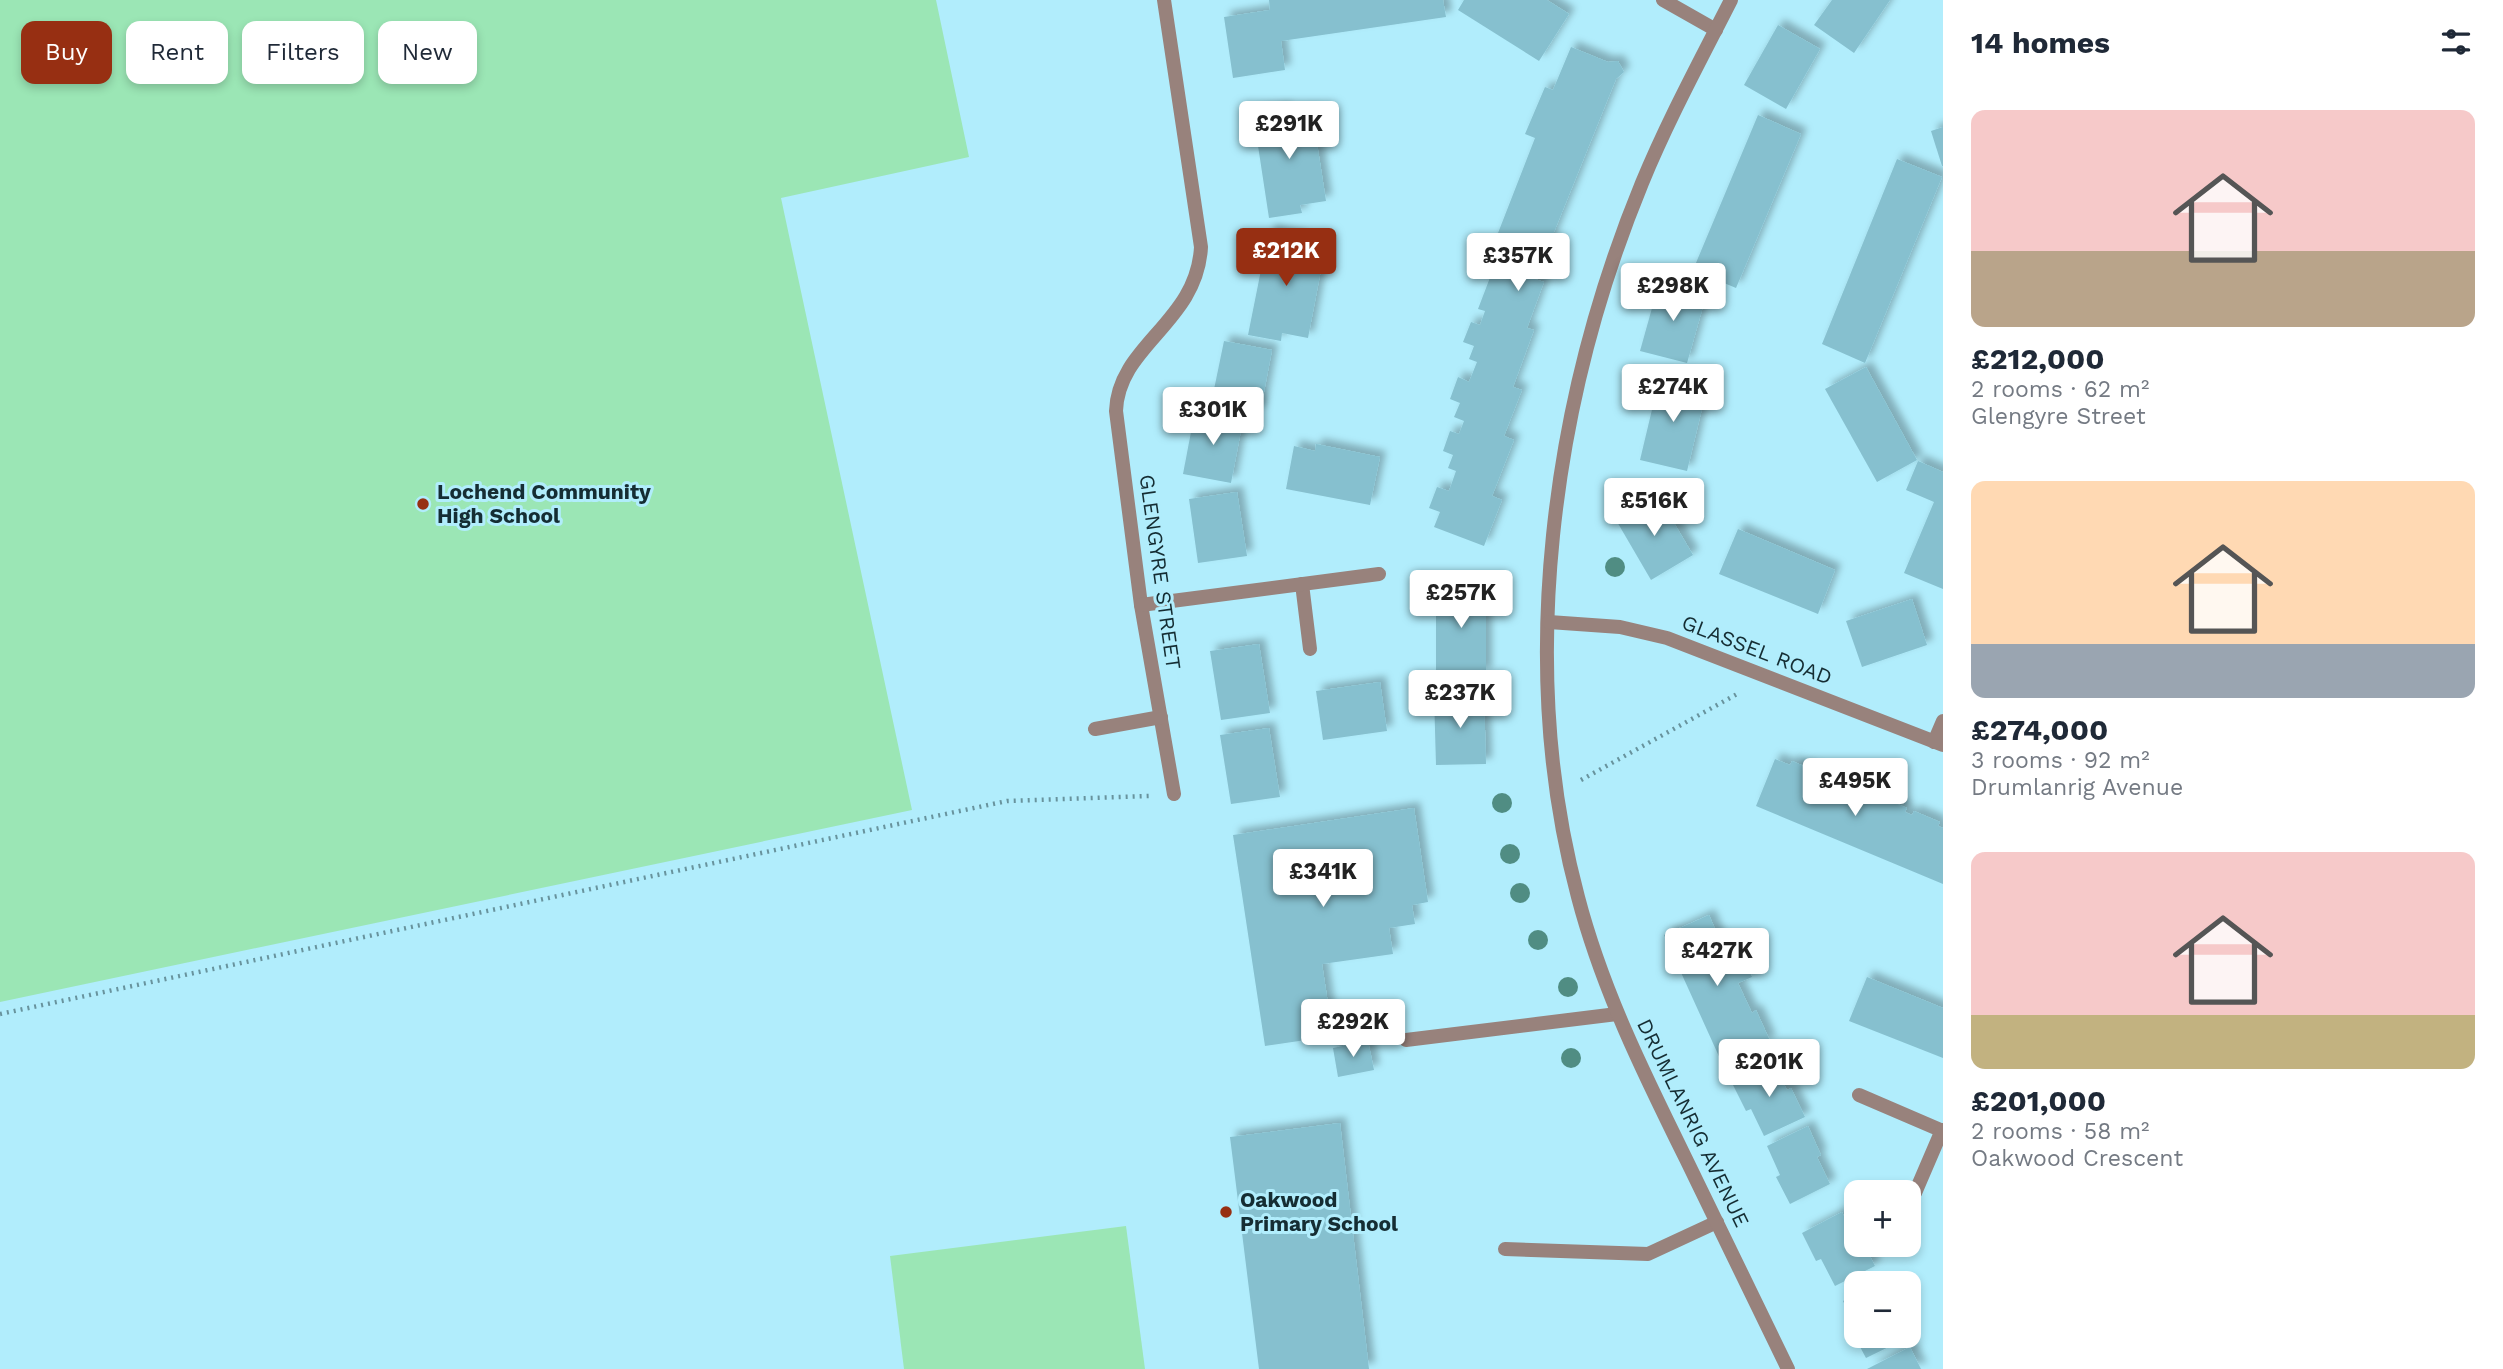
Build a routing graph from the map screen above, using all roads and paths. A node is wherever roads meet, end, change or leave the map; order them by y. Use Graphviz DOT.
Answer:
graph roads {
  1 [pos="1164,0"];
  2 [pos="1662,0"];
  3 [pos="1731,0"];
  4 [pos="1716,30"];
  5 [pos="1379,574"];
  6 [pos="1302,584"];
  7 [pos="1141,606"];
  8 [pos="1549,622"];
  9 [pos="1310,649"];
  10 [pos="1767,677"];
  11 [pos="1161,718"];
  12 [pos="1943,721"];
  13 [pos="1095,729"];
  14 [pos="1939,743"];
  15 [pos="1174,794"];
  16 [pos="1557,794"];
  17 [pos="1145,796"];
  18 [pos="0,1014"];
  19 [pos="1617,1014"];
  20 [pos="1406,1040"];
  21 [pos="1858,1095"];
  22 [pos="1942,1130"];
  23 [pos="1921,1180"];
  24 [pos="1717,1222"];
  25 [pos="1505,1249"];
  26 [pos="1788,1369"];
  1 -- 7 [label="street, GLENGYRE STREET"];
  2 -- 4 [label="street"];
  3 -- 4 [label="street, DRUMLANRIG AVENUE"];
  4 -- 8 [label="street, DRUMLANRIG AVENUE"];
  5 -- 6 [label="street"];
  6 -- 7 [label="street"];
  6 -- 9 [label="street"];
  7 -- 11 [label="street, GLENGYRE STREET"];
  8 -- 10 [label="street, GLASSEL ROAD"];
  8 -- 16 [label="street, DRUMLANRIG AVENUE"];
  10 -- 14 [label="street, GLASSEL ROAD"];
  10 -- 16 [label="path"];
  11 -- 13 [label="street"];
  11 -- 15 [label="street, GLENGYRE STREET"];
  12 -- 14 [label="street"];
  16 -- 19 [label="street, DRUMLANRIG AVENUE"];
  17 -- 18 [label="path"];
  19 -- 20 [label="street"];
  19 -- 24 [label="street, DRUMLANRIG AVENUE"];
  21 -- 22 [label="street"];
  22 -- 23 [label="street"];
  24 -- 25 [label="street"];
  24 -- 26 [label="street, DRUMLANRIG AVENUE"];
}
